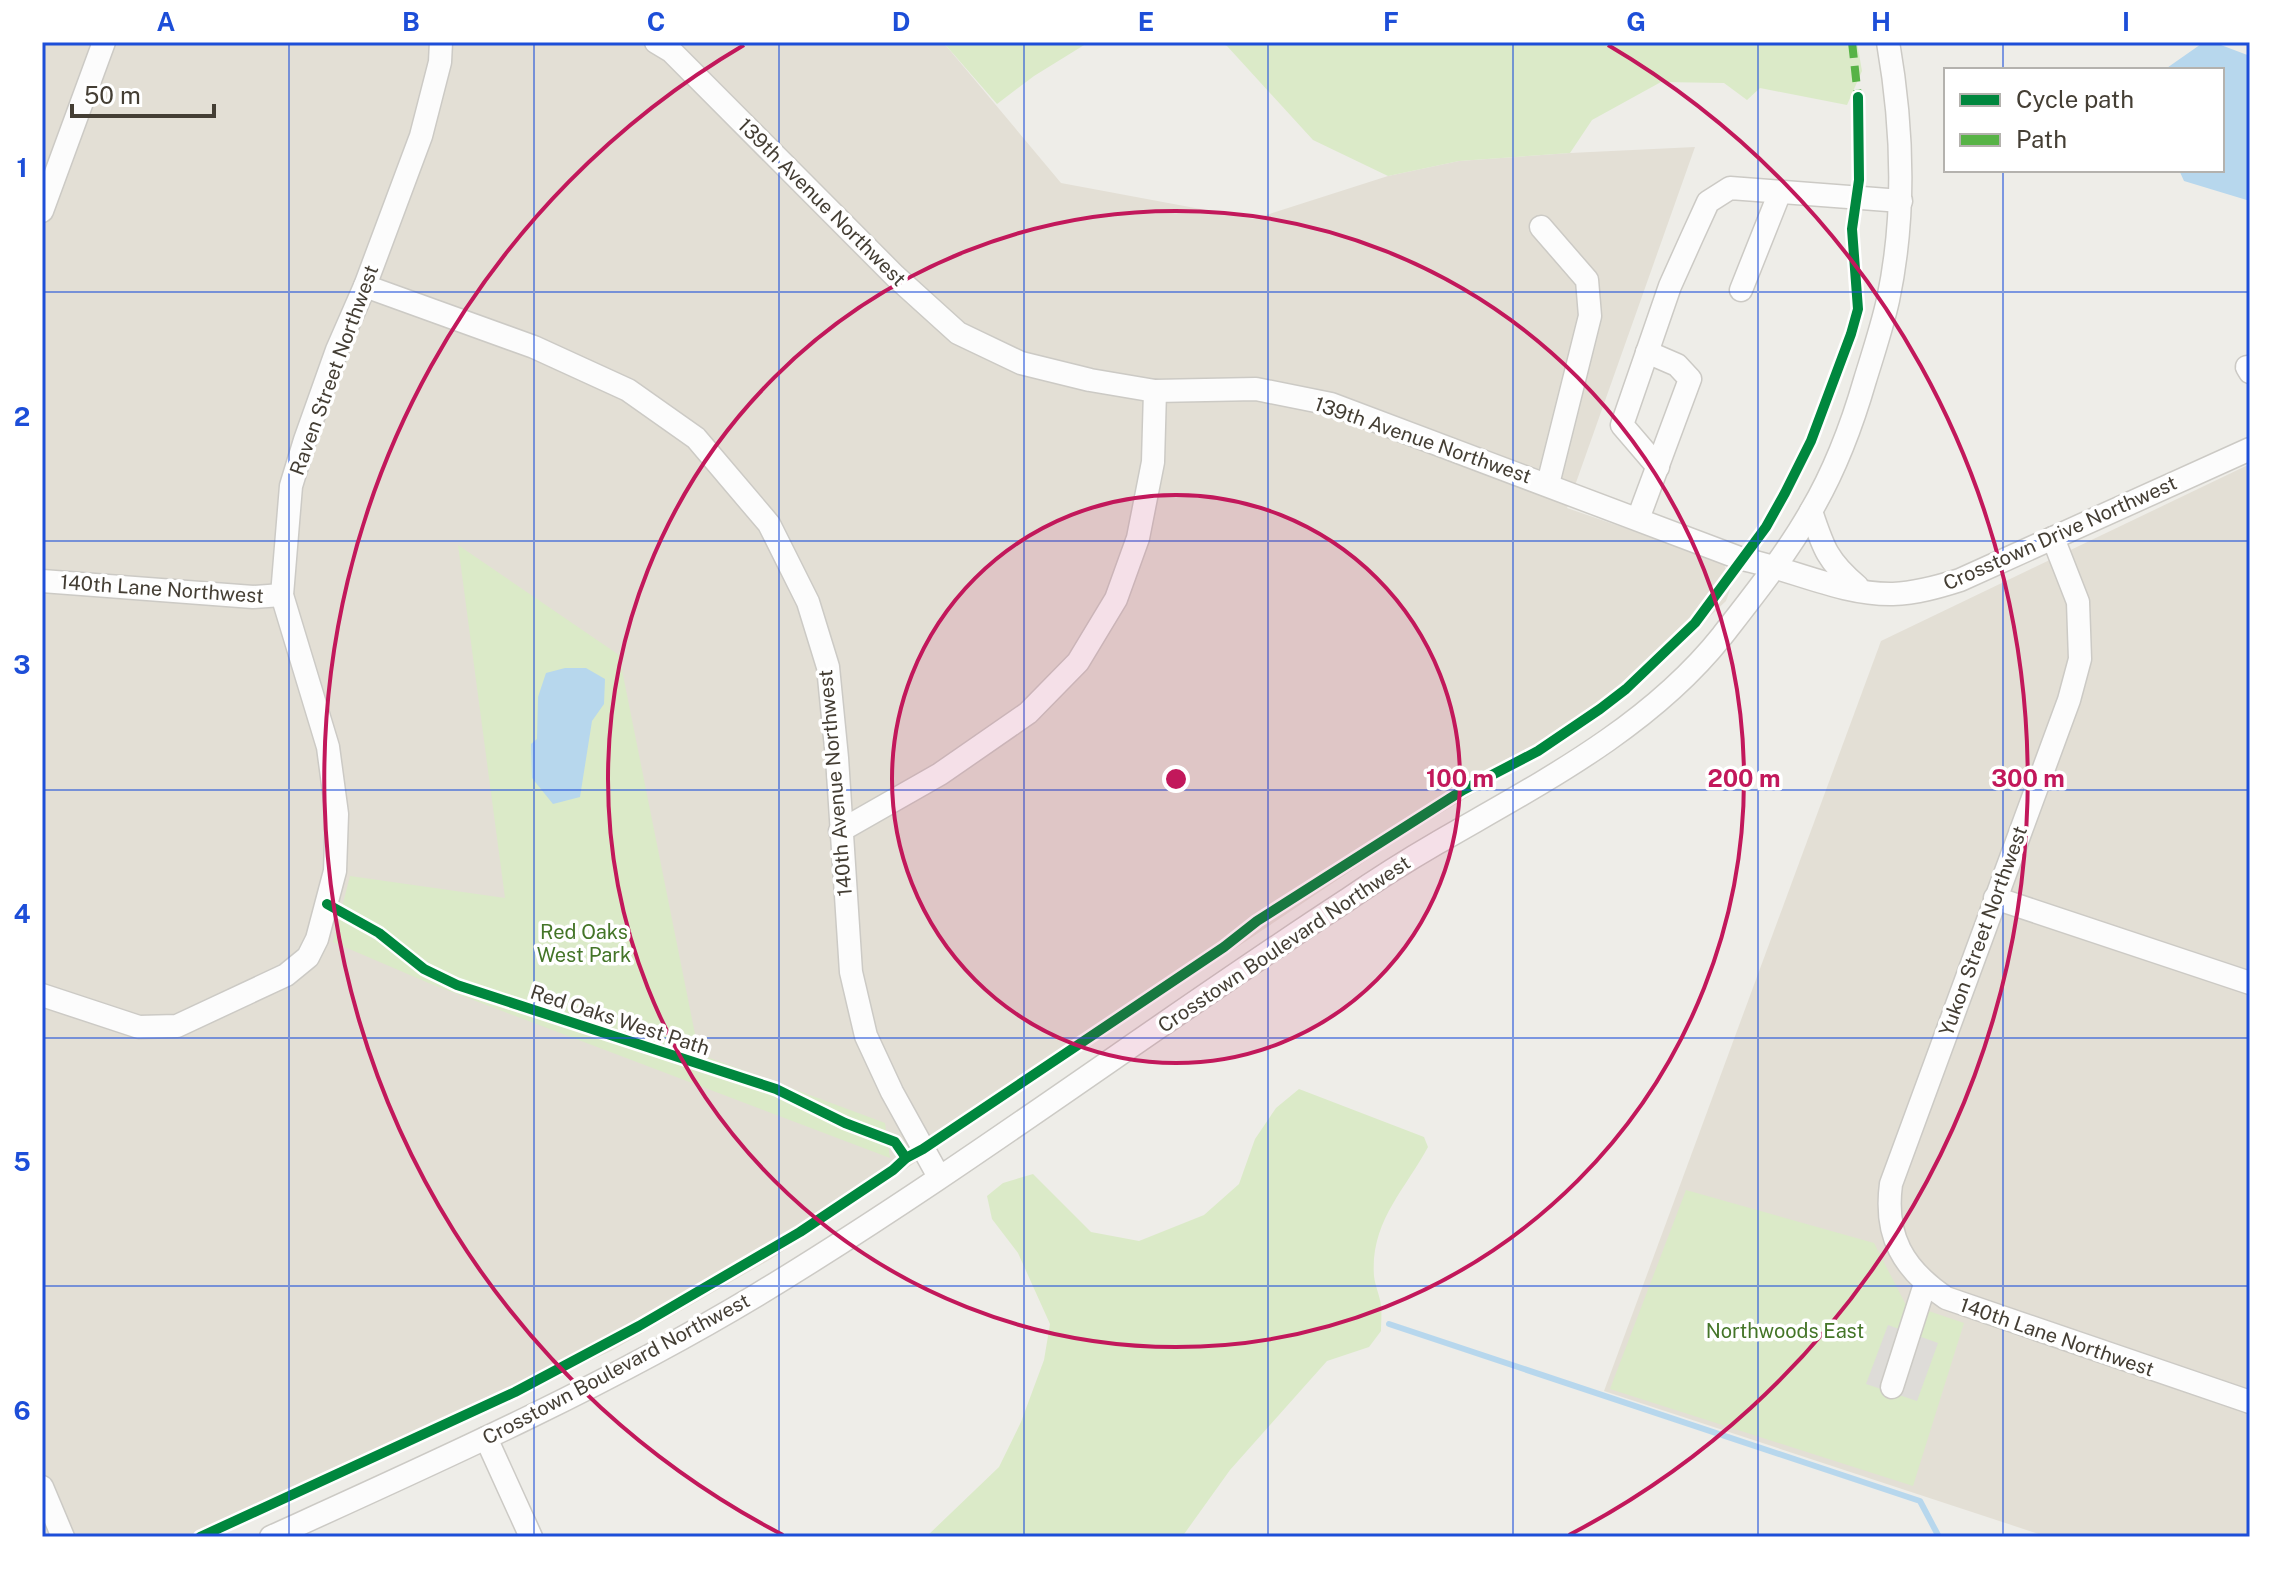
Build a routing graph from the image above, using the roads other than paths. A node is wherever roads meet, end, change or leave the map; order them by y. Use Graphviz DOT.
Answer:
graph roads {
  1 [pos="104,42"];
  2 [pos="441,42"];
  3 [pos="656,42"];
  4 [pos="1888,42"];
  5 [pos="1780,192"];
  6 [pos="1901,201"];
  7 [pos="42,211"];
  8 [pos="1541,227"];
  9 [pos="365,286"];
  10 [pos="1741,290"];
  11 [pos="1647,352"];
  12 [pos="1155,391"];
  13 [pos="2250,449"];
  14 [pos="1658,467"];
  15 [pos="1548,484"];
  16 [pos="1811,511"];
  17 [pos="1638,519"];
  18 [pos="2053,538"];
  19 [pos="1775,566"];
  20 [pos="42,581"];
  21 [pos="1865,592"];
  22 [pos="282,595"];
  23 [pos="840,831"];
  24 [pos="1995,898"];
  25 [pos="2250,983"];
  26 [pos="42,995"];
  27 [pos="939,1177"];
  28 [pos="1892,1234"];
  29 [pos="1925,1284"];
  30 [pos="1892,1387"];
  31 [pos="2250,1402"];
  32 [pos="486,1438"];
  33 [pos="42,1487"];
  34 [pos="63,1537"];
  35 [pos="271,1537"];
  36 [pos="531,1537"];
  1 -- 7 [label="street"];
  2 -- 9 [label="street, Raven Street Northwest"];
  3 -- 12 [label="street, 139th Avenue Northwest"];
  4 -- 6 [label="street, Crosstown Boulevard Northwest"];
  5 -- 6 [label="street"];
  5 -- 10 [label="street"];
  5 -- 11 [label="street"];
  6 -- 16 [label="street, Crosstown Boulevard Northwest"];
  8 -- 15 [label="street"];
  9 -- 22 [label="street, Raven Street Northwest"];
  9 -- 23 [label="street, 140th Avenue Northwest"];
  11 -- 14 [label="street"];
  11 -- 14 [label="street"];
  12 -- 15 [label="street, 139th Avenue Northwest"];
  12 -- 23 [label="street"];
  13 -- 18 [label="street, Crosstown Drive Northwest"];
  14 -- 17 [label="street"];
  15 -- 17 [label="street, 139th Avenue Northwest"];
  16 -- 19 [label="street, Crosstown Boulevard Northwest"];
  16 -- 21 [label="street"];
  17 -- 19 [label="street, 139th Avenue Northwest"];
  18 -- 21 [label="street, Crosstown Drive Northwest"];
  18 -- 24 [label="street, Yukon Street Northwest"];
  19 -- 21 [label="street, Crosstown Drive Northwest"];
  19 -- 27 [label="street, Crosstown Boulevard Northwest"];
  20 -- 22 [label="street, 140th Lane Northwest"];
  22 -- 26 [label="street, Raven Street Northwest"];
  23 -- 27 [label="street, 140th Avenue Northwest"];
  24 -- 25 [label="street"];
  24 -- 28 [label="street, Yukon Street Northwest"];
  27 -- 32 [label="street, Crosstown Boulevard Northwest"];
  28 -- 29 [label="street, 140th Lane Northwest"];
  29 -- 30 [label="street"];
  29 -- 31 [label="street, 140th Lane Northwest"];
  32 -- 35 [label="street, Crosstown Boulevard Northwest"];
  32 -- 36 [label="street"];
  33 -- 34 [label="street"];
}
